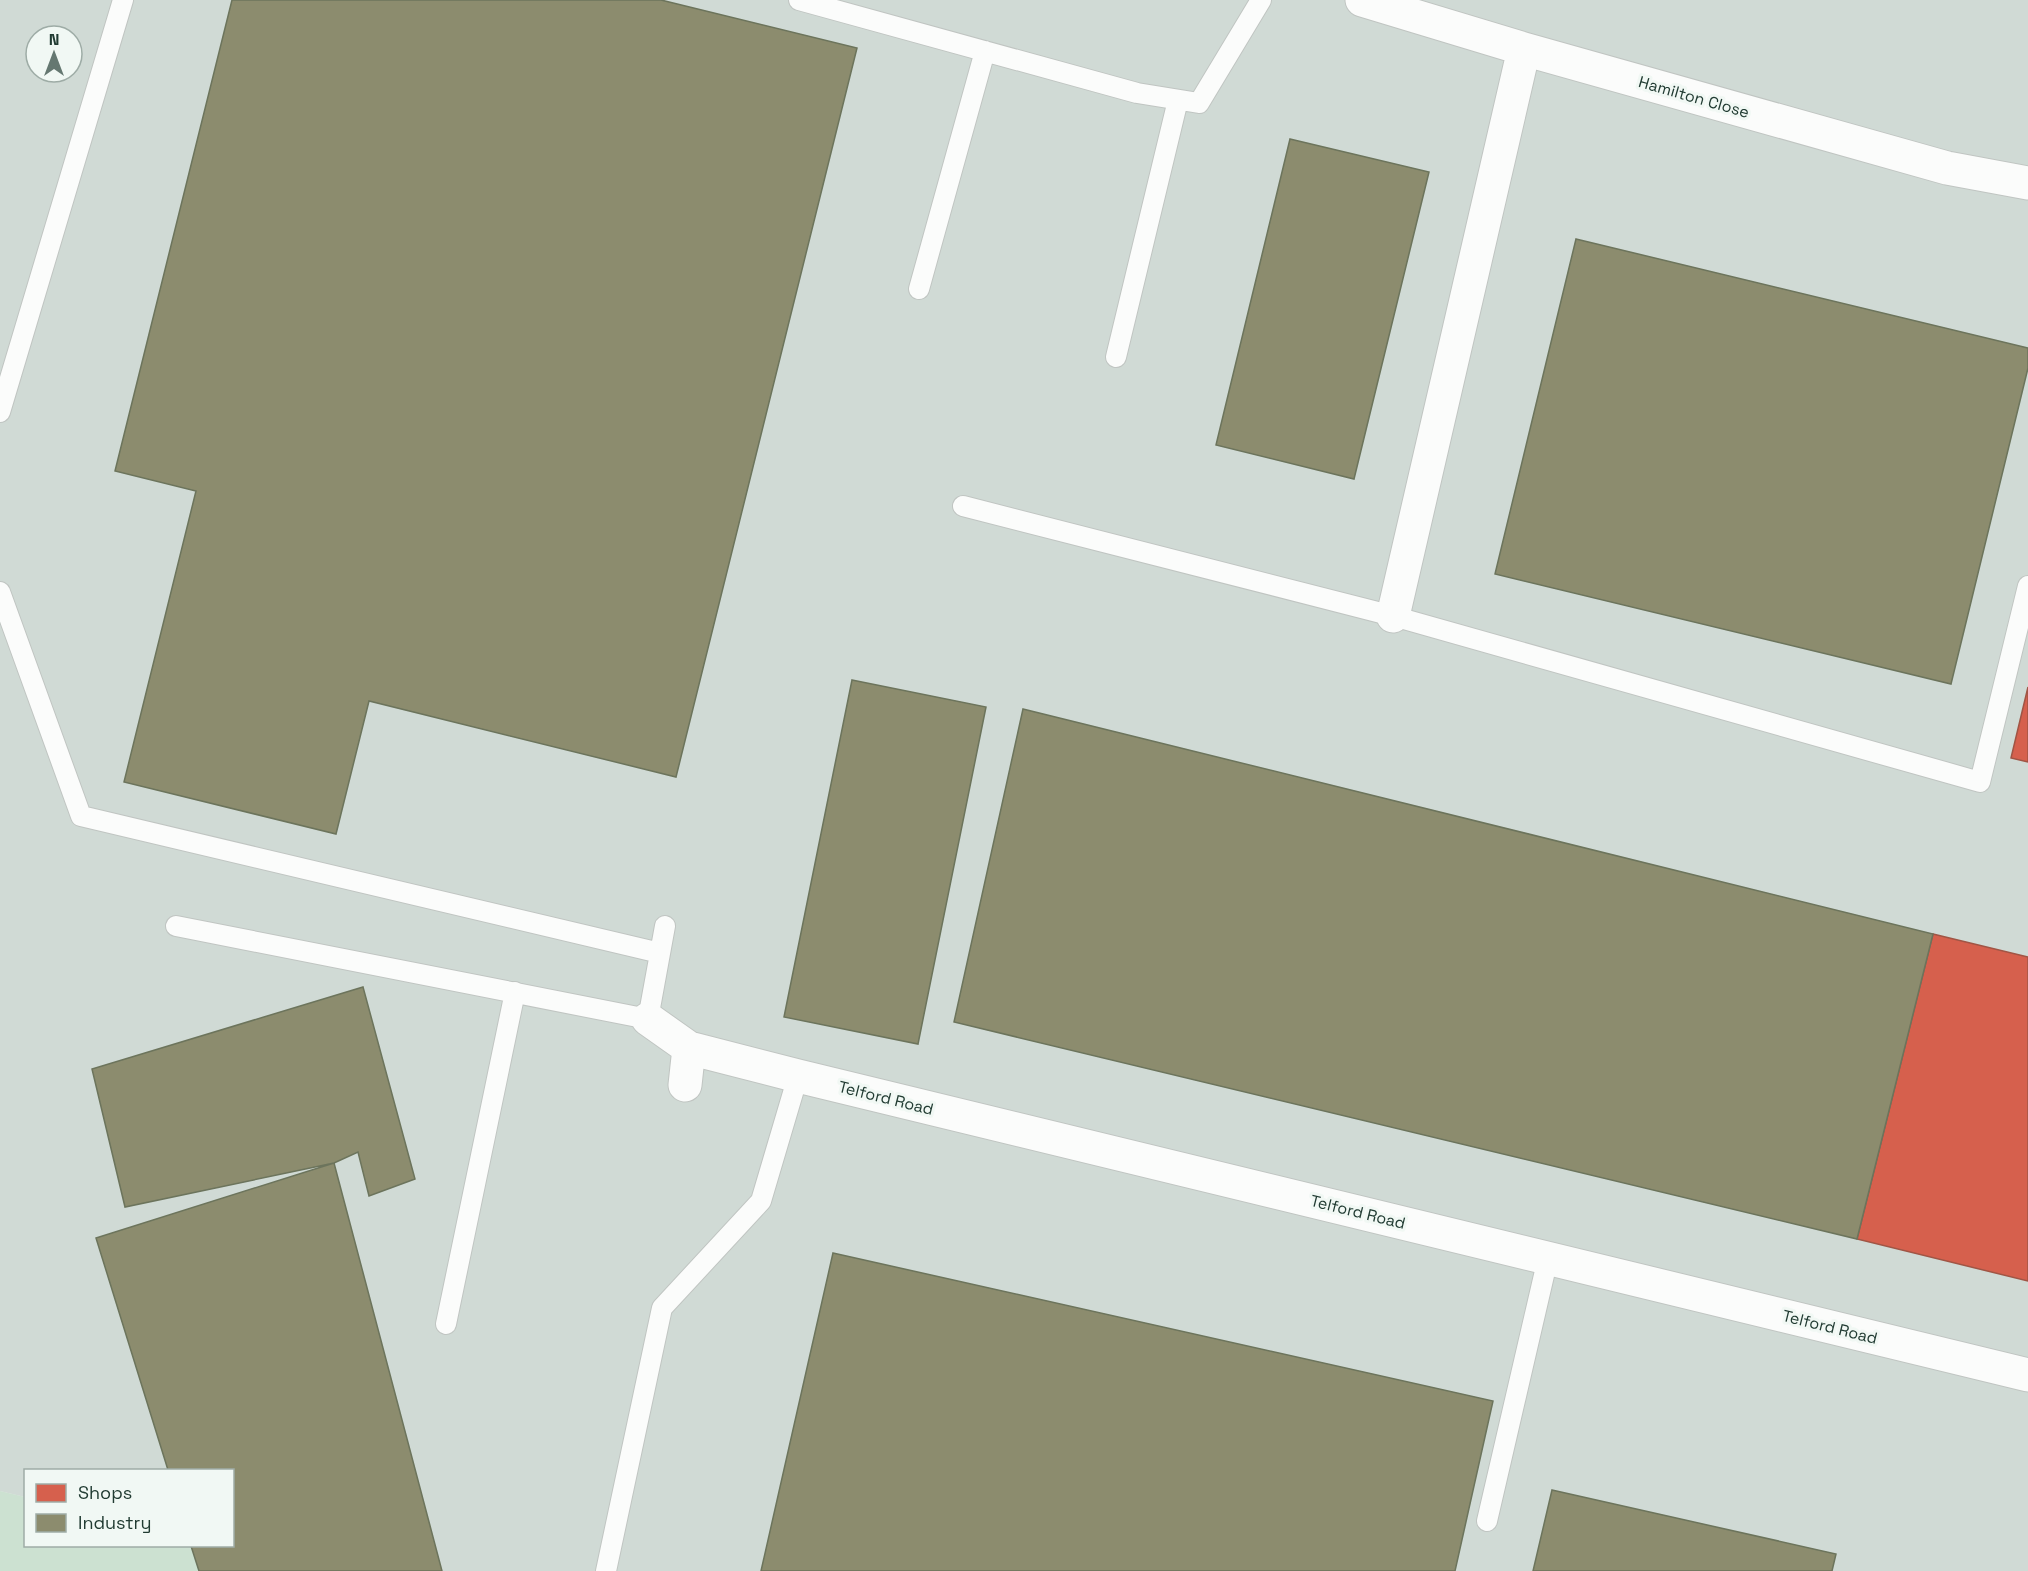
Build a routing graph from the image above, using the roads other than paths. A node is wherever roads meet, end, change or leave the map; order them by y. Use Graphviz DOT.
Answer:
graph roads {
  1 [pos="123,0"];
  2 [pos="800,0"];
  3 [pos="1261,0"];
  4 [pos="1362,0"];
  5 [pos="1524,49"];
  6 [pos="985,51"];
  7 [pos="1178,100"];
  8 [pos="2028,183"];
  9 [pos="919,289"];
  10 [pos="1116,357"];
  11 [pos="0,412"];
  12 [pos="963,506"];
  13 [pos="2028,586"];
  14 [pos="0,592"];
  15 [pos="1393,616"];
  16 [pos="176,926"];
  17 [pos="665,926"];
  18 [pos="660,953"];
  19 [pos="515,992"];
  20 [pos="648,1019"];
  21 [pos="689,1048"];
  22 [pos="798,1076"];
  23 [pos="685,1085"];
  24 [pos="1548,1258"];
  25 [pos="446,1324"];
  26 [pos="2028,1375"];
  27 [pos="1487,1521"];
  28 [pos="606,1571"];
  1 -- 11 [label="lane"];
  2 -- 6 [label="lane"];
  3 -- 7 [label="lane"];
  4 -- 5 [label="street, Hamilton Close"];
  5 -- 8 [label="street, Hamilton Close"];
  5 -- 15 [label="street"];
  6 -- 7 [label="lane"];
  6 -- 9 [label="lane"];
  7 -- 10 [label="lane"];
  12 -- 15 [label="lane"];
  13 -- 15 [label="lane"];
  14 -- 18 [label="lane"];
  16 -- 19 [label="lane"];
  17 -- 18 [label="lane"];
  18 -- 20 [label="lane"];
  19 -- 20 [label="lane"];
  19 -- 25 [label="lane"];
  20 -- 21 [label="street, Telford Road"];
  21 -- 22 [label="street, Telford Road"];
  21 -- 23 [label="street"];
  22 -- 24 [label="street, Telford Road"];
  22 -- 28 [label="lane"];
  24 -- 26 [label="street, Telford Road"];
  24 -- 27 [label="lane"];
}
